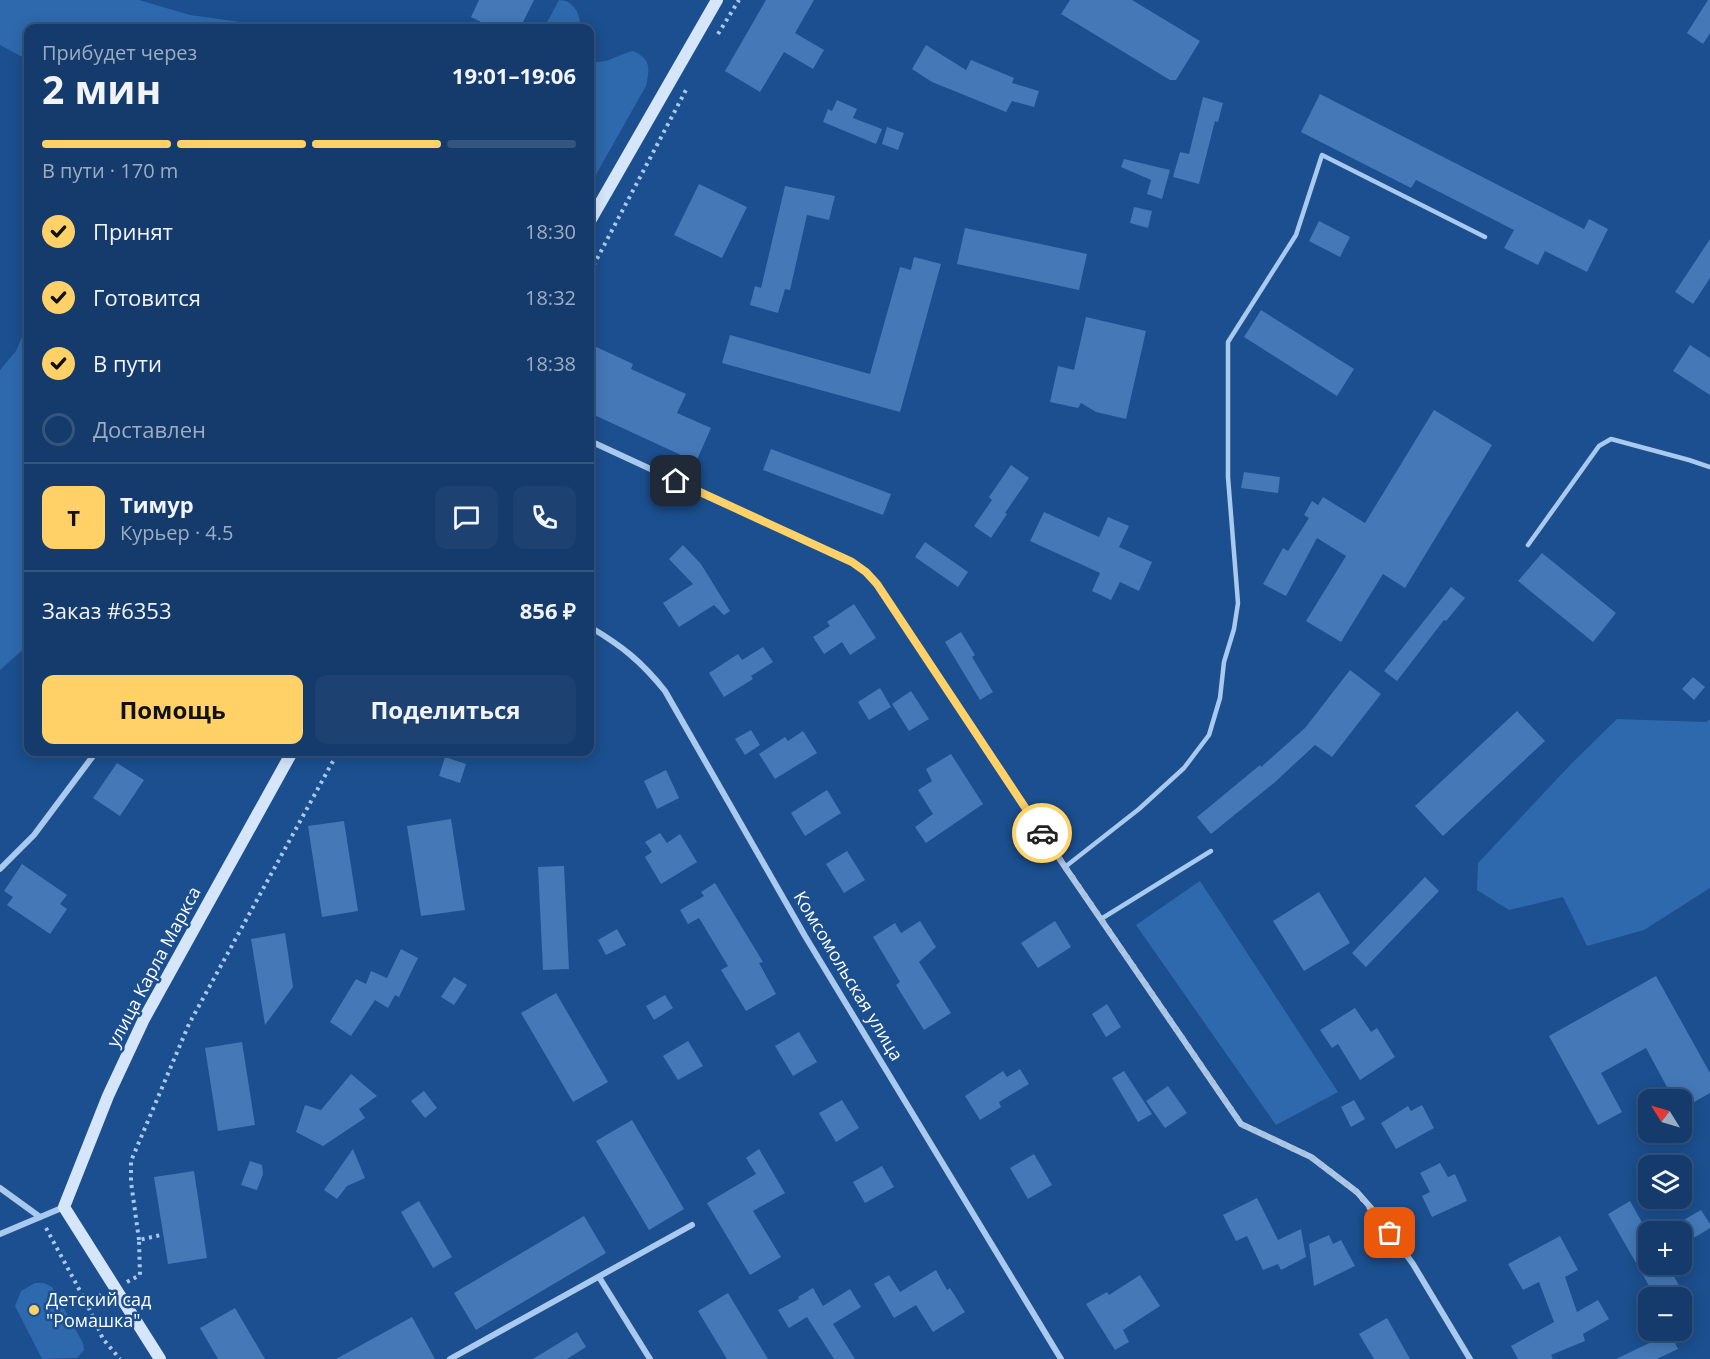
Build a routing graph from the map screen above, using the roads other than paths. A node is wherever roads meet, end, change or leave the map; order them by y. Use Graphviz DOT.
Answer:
graph roads {
  1 [pos="717,0"];
  2 [pos="594,214"];
  3 [pos="1485,237"];
  4 [pos="594,443"];
  5 [pos="1710,467"];
  6 [pos="1528,545"];
  7 [pos="594,630"];
  8 [pos="93,756"];
  9 [pos="290,756"];
  10 [pos="1212,851"];
  11 [pos="1065,867"];
  12 [pos="0,868"];
  13 [pos="1101,920"];
  14 [pos="0,1188"];
  15 [pos="64,1208"];
  16 [pos="40,1217"];
  17 [pos="692,1225"];
  18 [pos="0,1234"];
  19 [pos="599,1278"];
  20 [pos="160,1359"];
  21 [pos="450,1359"];
  22 [pos="650,1359"];
  23 [pos="1060,1359"];
  24 [pos="1470,1359"];
  1 -- 2 [label="street"];
  3 -- 11 [label="lane"];
  4 -- 11 [label="street"];
  5 -- 6 [label="lane"];
  7 -- 23 [label="street, Комсомольская улица"];
  8 -- 12 [label="street"];
  9 -- 15 [label="street, улица Карла Маркса"];
  10 -- 13 [label="lane"];
  11 -- 13 [label="street"];
  13 -- 24 [label="street"];
  14 -- 16 [label="street"];
  15 -- 16 [label="street"];
  15 -- 20 [label="street"];
  16 -- 18 [label="street"];
  17 -- 19 [label="street"];
  19 -- 21 [label="street"];
  19 -- 22 [label="street"];
}
